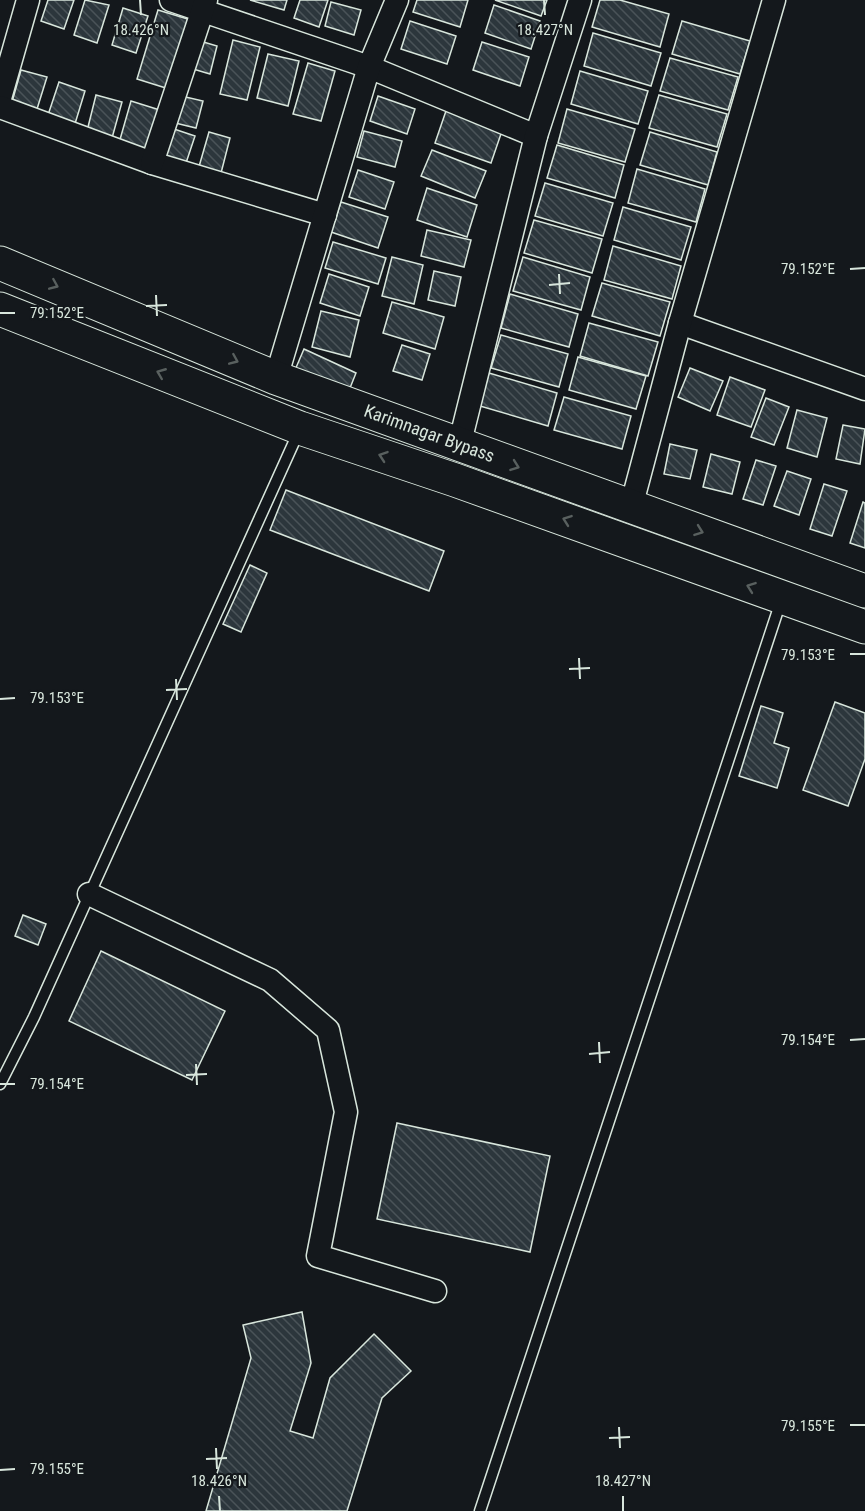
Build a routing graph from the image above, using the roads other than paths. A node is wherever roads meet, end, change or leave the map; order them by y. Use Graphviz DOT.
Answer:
graph roads {
  1 [pos="28,0"];
  2 [pos="171,0"];
  3 [pos="398,0"];
  4 [pos="580,0"];
  5 [pos="774,0"];
  6 [pos="205,5"];
  7 [pos="369,67"];
  8 [pos="0,98"];
  9 [pos="0,107"];
  10 [pos="536,136"];
  11 [pos="152,164"];
  12 [pos="325,214"];
  13 [pos="0,263"];
  14 [pos="0,309"];
  15 [pos="680,323"];
  16 [pos="276,378"];
  17 [pos="865,389"];
  18 [pos="300,428"];
  19 [pos="459,446"];
  20 [pos="631,507"];
  21 [pos="865,591"];
  22 [pos="782,598"];
  23 [pos="865,627"];
  24 [pos="89,894"];
  25 [pos="0,1084"];
  26 [pos="435,1291"];
  27 [pos="480,1511"];
  1 -- 8 [label="street"];
  2 -- 6 [label="street"];
  3 -- 7 [label="street"];
  4 -- 10 [label="street"];
  5 -- 15 [label="street"];
  6 -- 7 [label="street"];
  6 -- 11 [label="street"];
  7 -- 10 [label="street"];
  7 -- 12 [label="street"];
  9 -- 11 [label="street"];
  10 -- 19 [label="street"];
  11 -- 12 [label="street"];
  12 -- 16 [label="street"];
  13 -- 16 [label="highway, Karimnagar Bypass, one-way"];
  18 -- 14 [label="highway, Karimnagar Bypass, one-way"];
  15 -- 17 [label="street"];
  15 -- 20 [label="street"];
  16 -- 19 [label="highway, Karimnagar Bypass"];
  22 -- 18 [label="highway, Karimnagar Bypass, one-way"];
  18 -- 24 [label="lane"];
  19 -- 20 [label="highway, Karimnagar Bypass, one-way"];
  20 -- 21 [label="highway, Karimnagar Bypass, one-way"];
  22 -- 23 [label="highway, Karimnagar Bypass"];
  22 -- 27 [label="lane"];
  24 -- 25 [label="lane"];
  24 -- 26 [label="street"];
}
